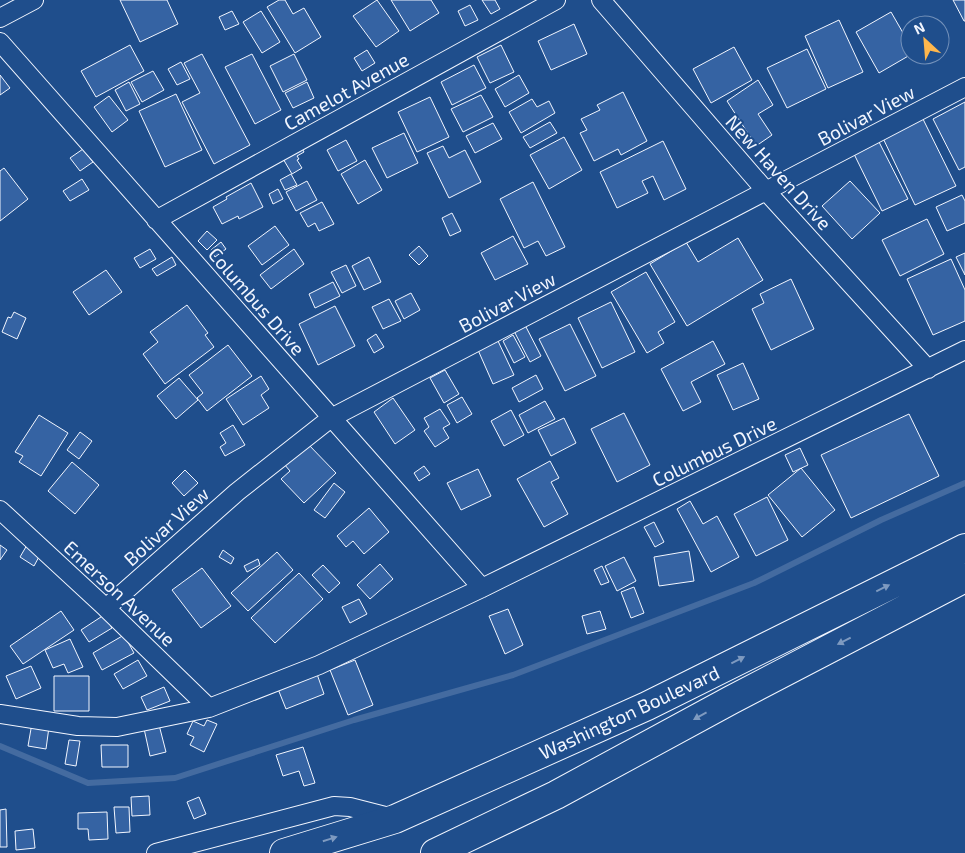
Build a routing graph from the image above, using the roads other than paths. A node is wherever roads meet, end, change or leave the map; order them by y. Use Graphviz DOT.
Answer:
graph roads {
  1 [pos="34,0"];
  2 [pos="556,0"];
  3 [pos="602,0"];
  4 [pos="0,18"];
  5 [pos="0,42"];
  6 [pos="965,87"];
  7 [pos="766,191"];
  8 [pos="156,220"];
  9 [pos="965,350"];
  10 [pos="928,369"];
  11 [pos="331,418"];
  12 [pos="0,510"];
  13 [pos="965,548"];
  14 [pos="965,578"];
  15 [pos="482,588"];
  16 [pos="106,608"];
  17 [pos="209,708"];
  18 [pos="0,714"];
  19 [pos="556,795"];
  20 [pos="396,819"];
  21 [pos="156,853"];
  22 [pos="284,853"];
  23 [pos="435,853"];
  24 [pos="478,853"];
  1 -- 4 [label="street"];
  2 -- 8 [label="street, Camelot Avenue"];
  3 -- 7 [label="street, New Haven Drive"];
  5 -- 8 [label="street, Columbus Drive"];
  6 -- 7 [label="street, Bolivar View"];
  7 -- 10 [label="street, New Haven Drive"];
  7 -- 11 [label="street, Bolivar View"];
  8 -- 11 [label="street, Columbus Drive"];
  9 -- 10 [label="street, Columbus Drive"];
  10 -- 15 [label="street, Columbus Drive"];
  11 -- 15 [label="street, Columbus Drive"];
  11 -- 16 [label="street, Bolivar View"];
  12 -- 16 [label="street, Emerson Avenue"];
  20 -- 13 [label="highway, Washington Boulevard, one-way"];
  14 -- 19 [label="highway, Washington Boulevard, one-way"];
  15 -- 17 [label="street, Columbus Drive"];
  16 -- 17 [label="street, Emerson Avenue"];
  17 -- 18 [label="street, Columbus Drive"];
  19 -- 23 [label="highway, Washington Boulevard"];
  19 -- 24 [label="highway"];
  20 -- 21 [label="street"];
  22 -- 20 [label="highway, Washington Boulevard, one-way"];
}
